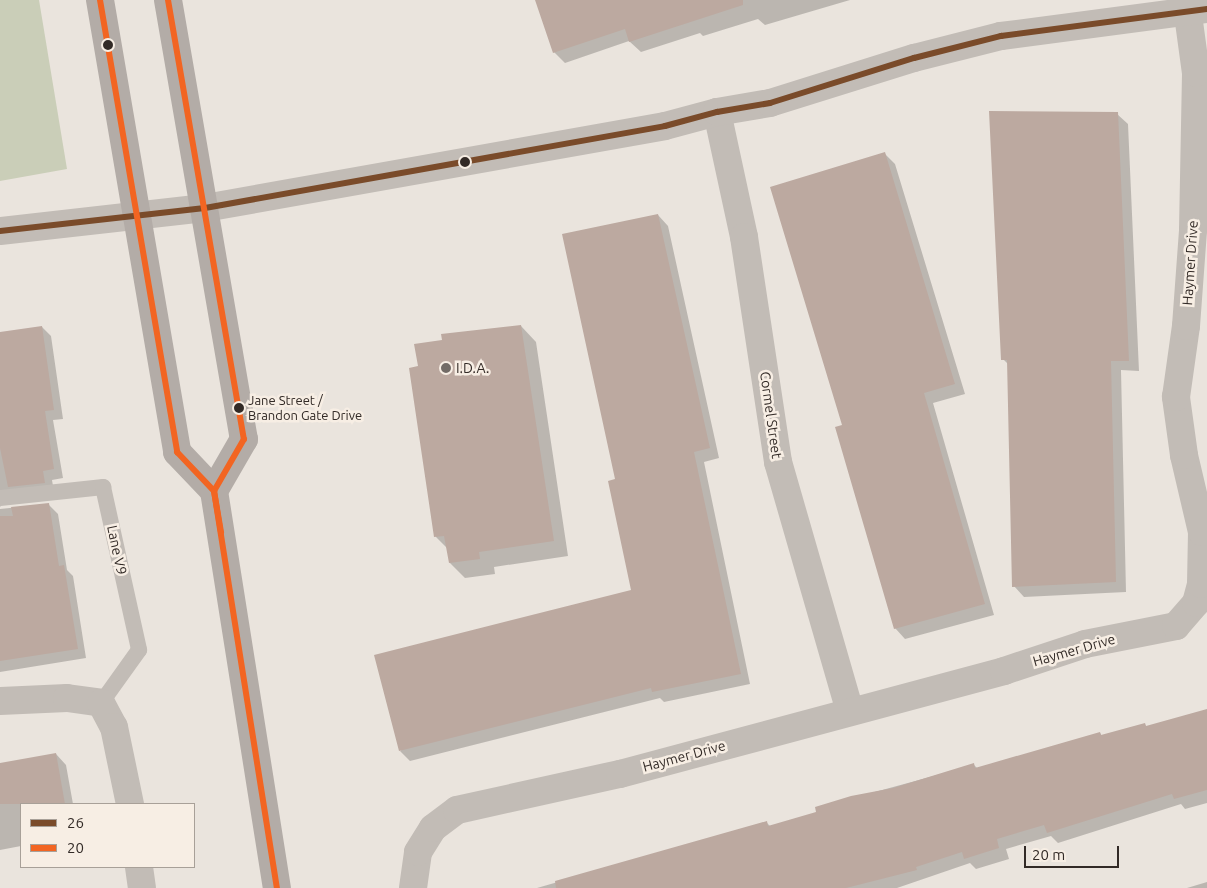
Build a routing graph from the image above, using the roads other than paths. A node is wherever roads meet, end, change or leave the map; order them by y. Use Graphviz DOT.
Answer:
graph roads {
  1 [pos="100,0"];
  2 [pos="168,0"];
  3 [pos="1193,6"];
  4 [pos="717,112"];
  5 [pos="204,208"];
  6 [pos="138,216"];
  7 [pos="0,231"];
  8 [pos="214,491"];
  9 [pos="0,498"];
  10 [pos="0,701"];
  11 [pos="100,703"];
  12 [pos="850,711"];
  13 [pos="130,803"];
  14 [pos="139,868"];
  15 [pos="142,888"];
  16 [pos="277,888"];
  17 [pos="413,888"];
  1 -- 6 [label="main road"];
  2 -- 5 [label="main road"];
  3 -- 4 [label="street"];
  3 -- 12 [label="street, Haymer Drive"];
  4 -- 5 [label="street"];
  4 -- 12 [label="street, Cormel Street"];
  5 -- 6 [label="street"];
  5 -- 8 [label="main road"];
  6 -- 7 [label="street"];
  6 -- 8 [label="main road"];
  8 -- 16 [label="main road"];
  9 -- 11 [label="lane, Lane V9"];
  10 -- 11 [label="street"];
  11 -- 13 [label="street"];
  12 -- 17 [label="street, Haymer Drive"];
  14 -- 15 [label="street"];
}
